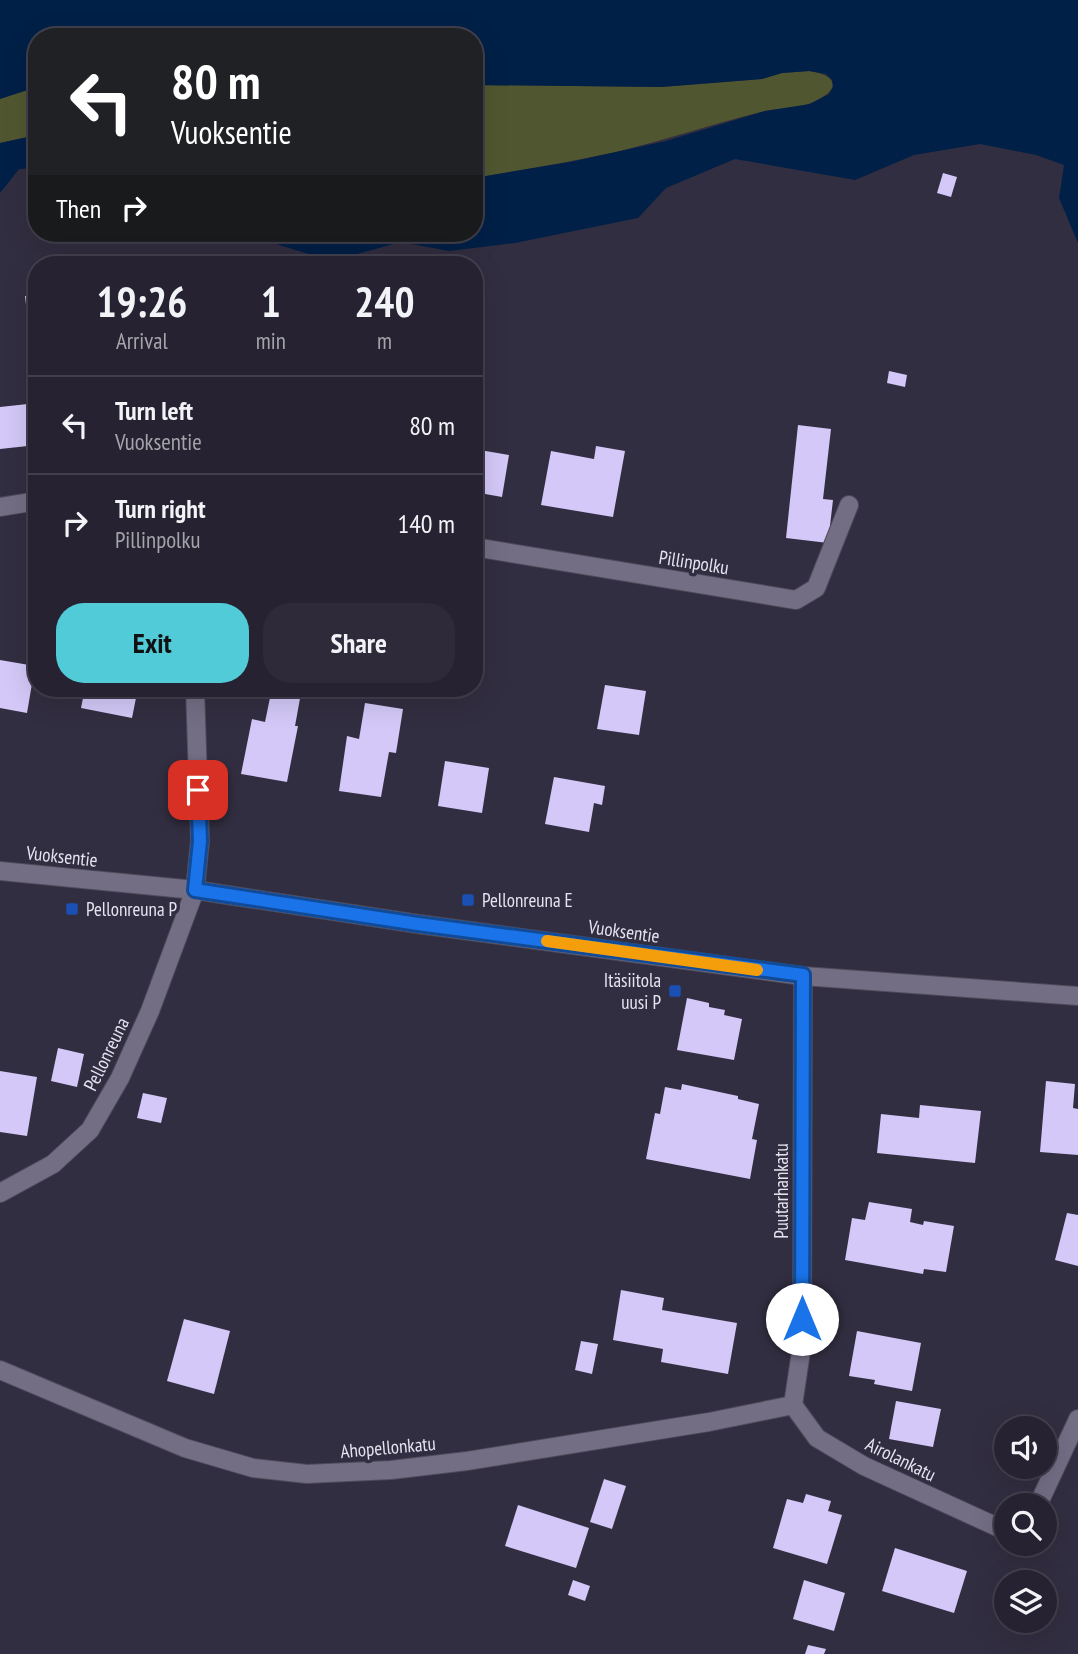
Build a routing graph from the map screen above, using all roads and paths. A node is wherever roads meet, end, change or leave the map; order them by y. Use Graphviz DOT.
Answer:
graph roads {
  1 [pos="28,502"];
  2 [pos="849,505"];
  3 [pos="0,507"];
  4 [pos="483,548"];
  5 [pos="195,697"];
  6 [pos="0,871"];
  7 [pos="195,890"];
  8 [pos="803,975"];
  9 [pos="1078,996"];
  10 [pos="0,1193"];
  11 [pos="0,1370"];
  12 [pos="793,1405"];
  13 [pos="1078,1419"];
  14 [pos="1044,1493"];
  15 [pos="994,1526"];
  1 -- 3 [label="street"];
  2 -- 4 [label="street, Pillinpolku"];
  5 -- 7 [label="street"];
  6 -- 7 [label="street, Vuoksentie"];
  7 -- 8 [label="street, Vuoksentie"];
  7 -- 10 [label="street, Pellonreuna"];
  8 -- 9 [label="street, Vuoksentie"];
  8 -- 12 [label="street, Puutarhankatu"];
  11 -- 12 [label="street, Ahopellonkatu"];
  12 -- 15 [label="street, Airolankatu"];
  13 -- 14 [label="street"];
}
